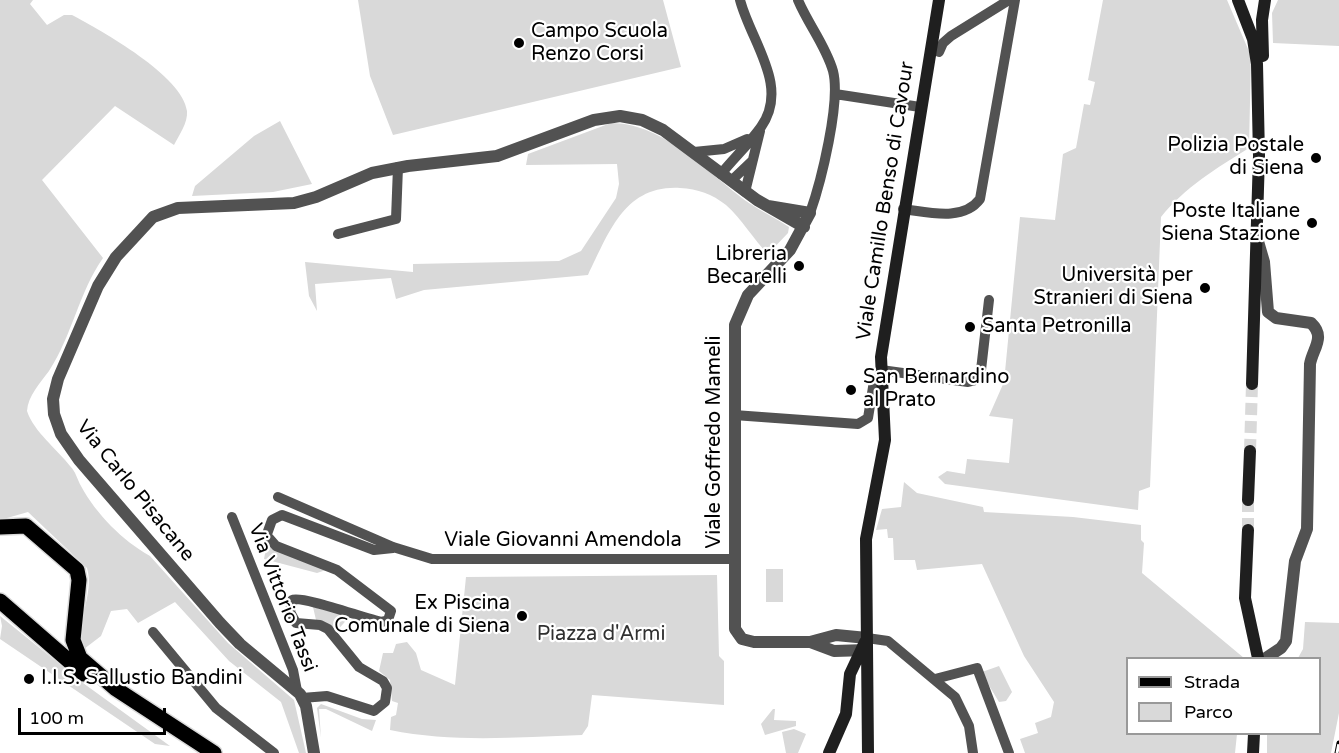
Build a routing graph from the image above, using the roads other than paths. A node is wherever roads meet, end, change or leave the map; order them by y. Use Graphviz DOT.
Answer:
graph roads {
  1 [pos="740,0"];
  2 [pos="798,0"];
  3 [pos="939,0"];
  4 [pos="1009,0"];
  5 [pos="1015,0"];
  6 [pos="1238,0"];
  7 [pos="1265,0"];
  8 [pos="939,51"];
  9 [pos="835,94"];
  10 [pos="920,107"];
  11 [pos="761,127"];
  12 [pos="694,152"];
  13 [pos="1259,156"];
  14 [pos="753,161"];
  15 [pos="398,167"];
  16 [pos="726,177"];
  17 [pos="745,192"];
  18 [pos="765,206"];
  19 [pos="903,209"];
  20 [pos="810,213"];
  21 [pos="804,226"];
  22 [pos="338,234"];
  23 [pos="1256,234"];
  24 [pos="989,300"];
  25 [pos="881,373"];
  26 [pos="1252,384"];
  27 [pos="734,415"];
  28 [pos="1250,451"];
  29 [pos="278,497"];
  30 [pos="1248,500"];
  31 [pos="232,517"];
  32 [pos="0,527"];
  33 [pos="1248,530"];
  34 [pos="393,548"];
  35 [pos="734,560"];
  36 [pos="0,601"];
  37 [pos="153,632"];
  38 [pos="865,646"];
  39 [pos="1258,657"];
  40 [pos="1268,657"];
  41 [pos="935,679"];
  42 [pos="300,695"];
  43 [pos="1254,735"];
  44 [pos="1253,752"];
  45 [pos="198,753"];
  46 [pos="214,753"];
  47 [pos="274,753"];
  48 [pos="314,753"];
  49 [pos="829,753"];
  50 [pos="868,753"];
  51 [pos="973,753"];
  52 [pos="1009,753"];
  1 -- 11 [label="street"];
  2 -- 9 [label="street, Viale Goffredo Mameli"];
  3 -- 10 [label="main road, Viale Camillo Benso di Cavour"];
  4 -- 8 [label="street"];
  5 -- 19 [label="street"];
  6 -- 13 [label="main road"];
  7 -- 13 [label="main road"];
  9 -- 10 [label="street"];
  9 -- 20 [label="street, Viale Goffredo Mameli"];
  10 -- 19 [label="main road, Viale Camillo Benso di Cavour"];
  11 -- 12 [label="street"];
  11 -- 14 [label="street"];
  11 -- 16 [label="street"];
  12 -- 15 [label="street, Via Carlo Pisacane"];
  12 -- 16 [label="street, Via Carlo Pisacane"];
  13 -- 23 [label="main road"];
  14 -- 16 [label="street"];
  14 -- 17 [label="street"];
  15 -- 22 [label="street"];
  15 -- 42 [label="street, Via Carlo Pisacane"];
  16 -- 17 [label="street, Via Carlo Pisacane"];
  17 -- 18 [label="street, Via Carlo Pisacane"];
  18 -- 20 [label="street, Via Carlo Pisacane"];
  18 -- 21 [label="street, Via Carlo Pisacane"];
  19 -- 25 [label="main road, Viale Camillo Benso di Cavour"];
  20 -- 21 [label="street, Viale Goffredo Mameli"];
  21 -- 27 [label="street, Viale Goffredo Mameli"];
  23 -- 26 [label="main road"];
  23 -- 40 [label="street"];
  24 -- 25 [label="street"];
  25 -- 27 [label="street"];
  25 -- 38 [label="main road, Viale Camillo Benso di Cavour"];
  27 -- 35 [label="street, Viale Goffredo Mameli"];
  28 -- 30 [label="main road"];
  29 -- 34 [label="street"];
  31 -- 42 [label="street, Via Vittorio Tassi"];
  32 -- 46 [label="main road"];
  33 -- 39 [label="main road"];
  34 -- 35 [label="street, Viale Giovanni Amendola"];
  34 -- 42 [label="street"];
  35 -- 38 [label="street, Viale Goffredo Mameli"];
  36 -- 45 [label="main road"];
  37 -- 47 [label="street"];
  38 -- 41 [label="street"];
  38 -- 49 [label="main road"];
  38 -- 50 [label="main road, Viale Camillo Benso di Cavour"];
  41 -- 51 [label="street"];
  41 -- 52 [label="street"];
  42 -- 48 [label="street"];
  43 -- 44 [label="main road"];
}
